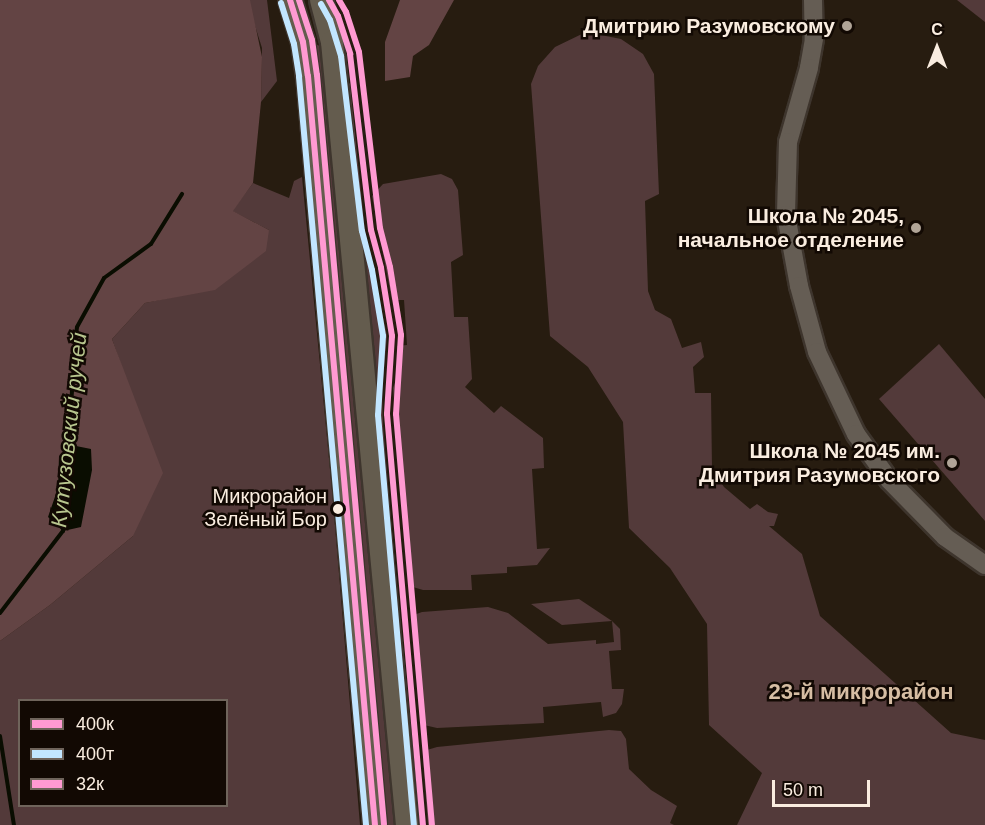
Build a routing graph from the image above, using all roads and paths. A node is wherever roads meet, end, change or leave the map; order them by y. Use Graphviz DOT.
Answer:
graph roads {
  1 [pos="290,0"];
  2 [pos="321,0"];
  3 [pos="816,5"];
  4 [pos="985,566"];
  5 [pos="375,825"];
  6 [pos="407,825"];
  1 -- 5 [label="main road"];
  2 -- 6 [label="main road"];
  3 -- 4 [label="street"];
}
